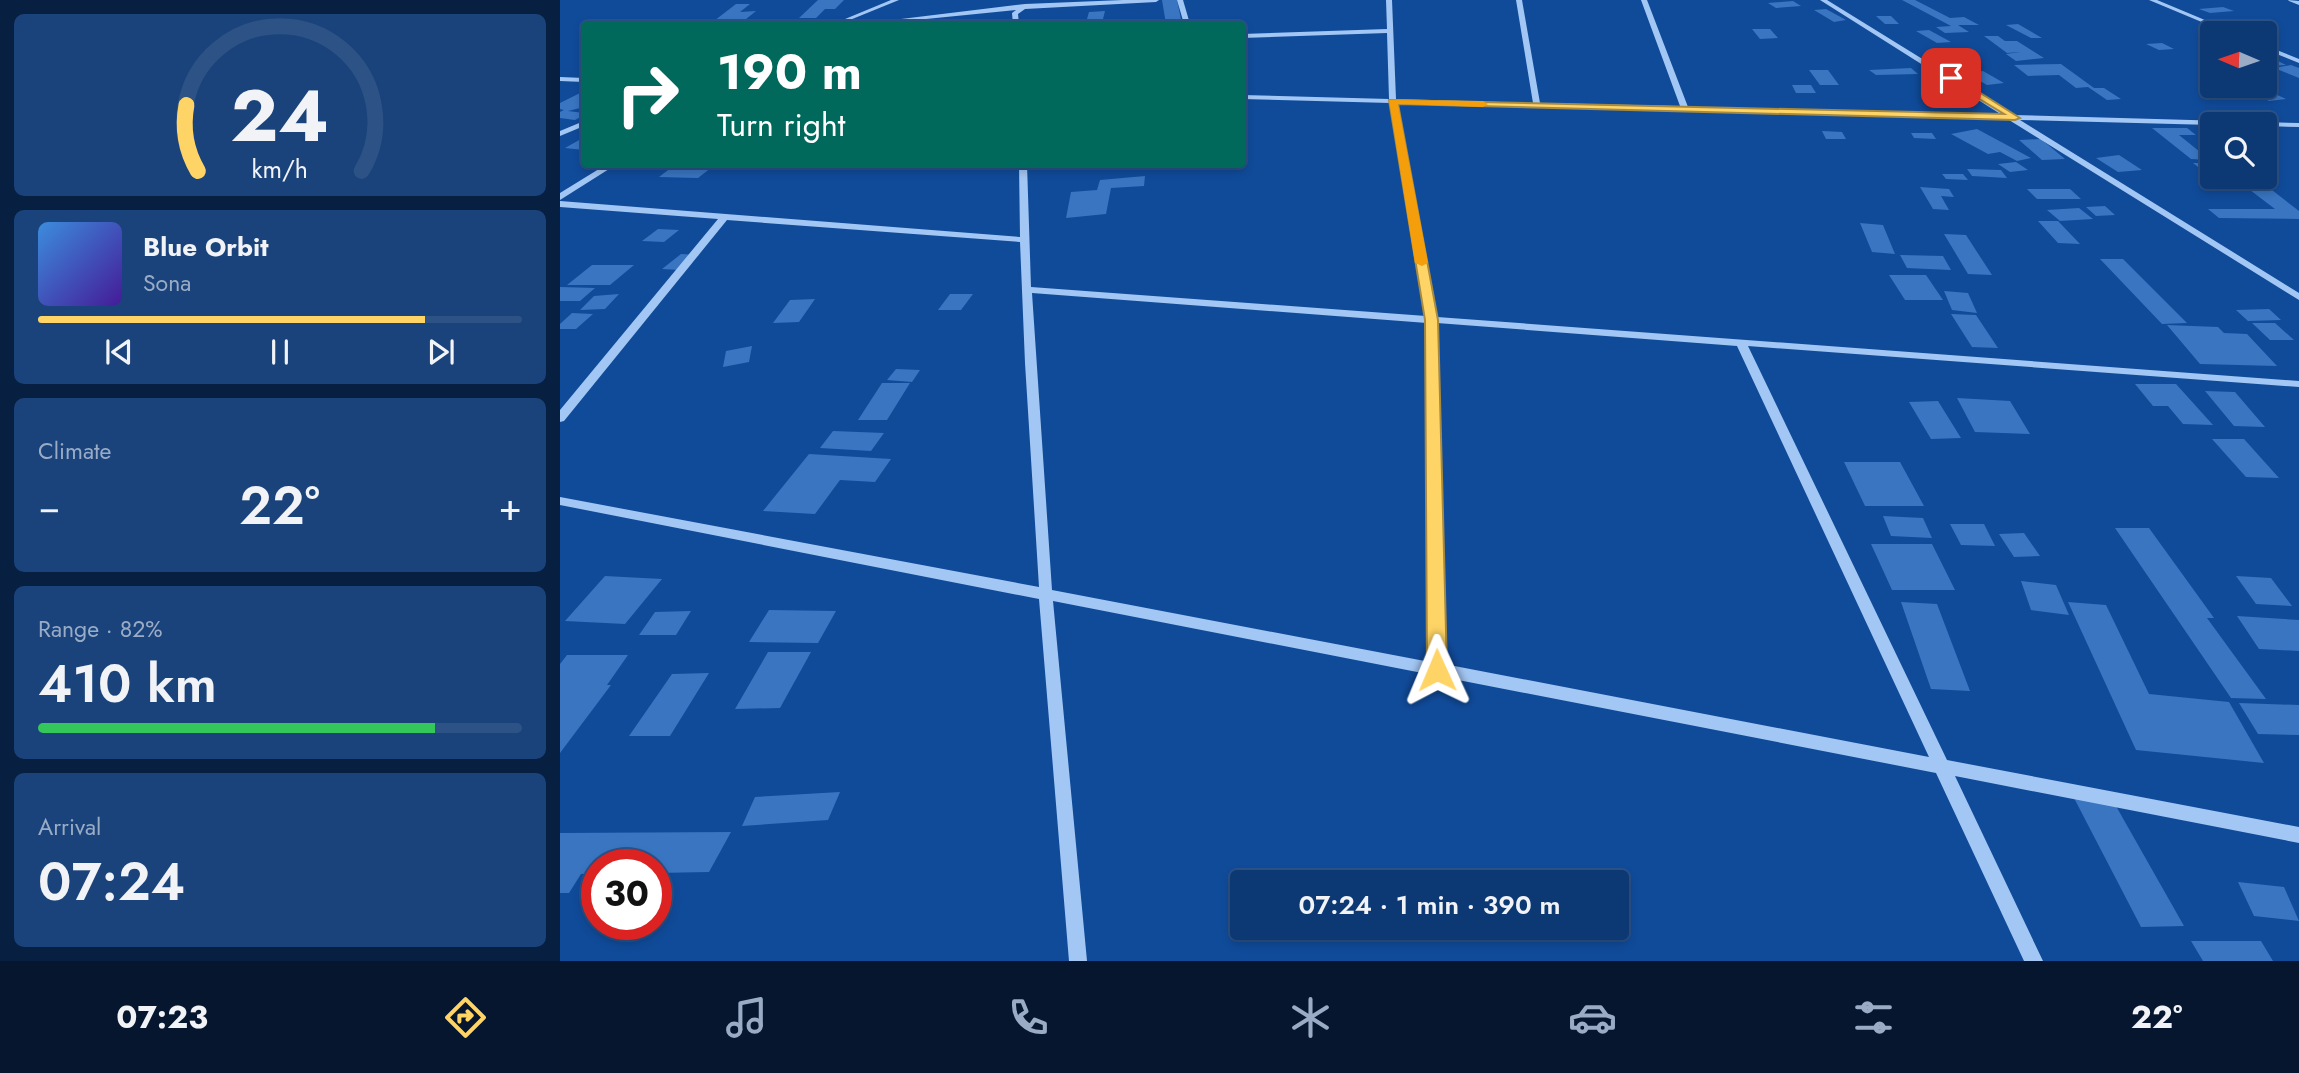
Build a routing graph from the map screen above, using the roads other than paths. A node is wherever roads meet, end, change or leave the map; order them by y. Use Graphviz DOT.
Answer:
graph roads {
  1 [pos="896,0"];
  2 [pos="1156,0"];
  3 [pos="1180,0"];
  4 [pos="1390,0"];
  5 [pos="1520,0"];
  6 [pos="1644,0"];
  7 [pos="1824,0"];
  8 [pos="2152,0"];
  9 [pos="2291,0"];
  10 [pos="1025,3"];
  11 [pos="2299,3"];
  12 [pos="844,21"];
  13 [pos="886,21"];
  14 [pos="1016,21"];
  15 [pos="1186,21"];
  16 [pos="2203,21"];
  17 [pos="1390,31"];
  18 [pos="1246,36"];
  19 [pos="2277,52"];
  20 [pos="2299,61"];
  21 [pos="560,79"];
  22 [pos="581,80"];
  23 [pos="1246,97"];
  24 [pos="1393,102"];
  25 [pos="1537,105"];
  26 [pos="1685,109"];
  27 [pos="2015,118"];
  28 [pos="581,124"];
  29 [pos="2299,125"];
  30 [pos="560,134"];
  31 [pos="607,168"];
  32 [pos="1023,168"];
  33 [pos="560,197"];
  34 [pos="560,204"];
  35 [pos="724,217"];
  36 [pos="1024,240"];
  37 [pos="1027,290"];
  38 [pos="2299,296"];
  39 [pos="1432,320"];
  40 [pos="1741,343"];
  41 [pos="2299,384"];
  42 [pos="560,418"];
  43 [pos="560,500"];
  44 [pos="1047,596"];
  45 [pos="1437,670"];
  46 [pos="1941,766"];
  47 [pos="2299,835"];
  48 [pos="1078,961"];
  49 [pos="2034,961"];
  1 -- 12 [label="street"];
  2 -- 10 [label="street"];
  3 -- 15 [label="street"];
  4 -- 17 [label="street"];
  5 -- 25 [label="street"];
  6 -- 26 [label="street"];
  7 -- 27 [label="street"];
  8 -- 16 [label="street"];
  9 -- 11 [label="street"];
  10 -- 13 [label="street"];
  10 -- 14 [label="street"];
  17 -- 18 [label="street"];
  17 -- 24 [label="street"];
  19 -- 20 [label="street"];
  21 -- 22 [label="street"];
  23 -- 24 [label="street"];
  24 -- 25 [label="street"];
  24 -- 39 [label="street"];
  25 -- 26 [label="street"];
  26 -- 27 [label="street"];
  27 -- 29 [label="street"];
  27 -- 38 [label="street"];
  28 -- 30 [label="street"];
  31 -- 33 [label="street"];
  32 -- 36 [label="street"];
  34 -- 35 [label="street"];
  35 -- 36 [label="street"];
  35 -- 42 [label="street"];
  36 -- 37 [label="street"];
  37 -- 39 [label="street"];
  37 -- 44 [label="street"];
  39 -- 40 [label="street"];
  39 -- 45 [label="street"];
  40 -- 41 [label="street"];
  40 -- 46 [label="street"];
  43 -- 44 [label="street"];
  44 -- 45 [label="street"];
  44 -- 48 [label="street"];
  45 -- 46 [label="street"];
  46 -- 47 [label="street"];
  46 -- 49 [label="street"];
}
